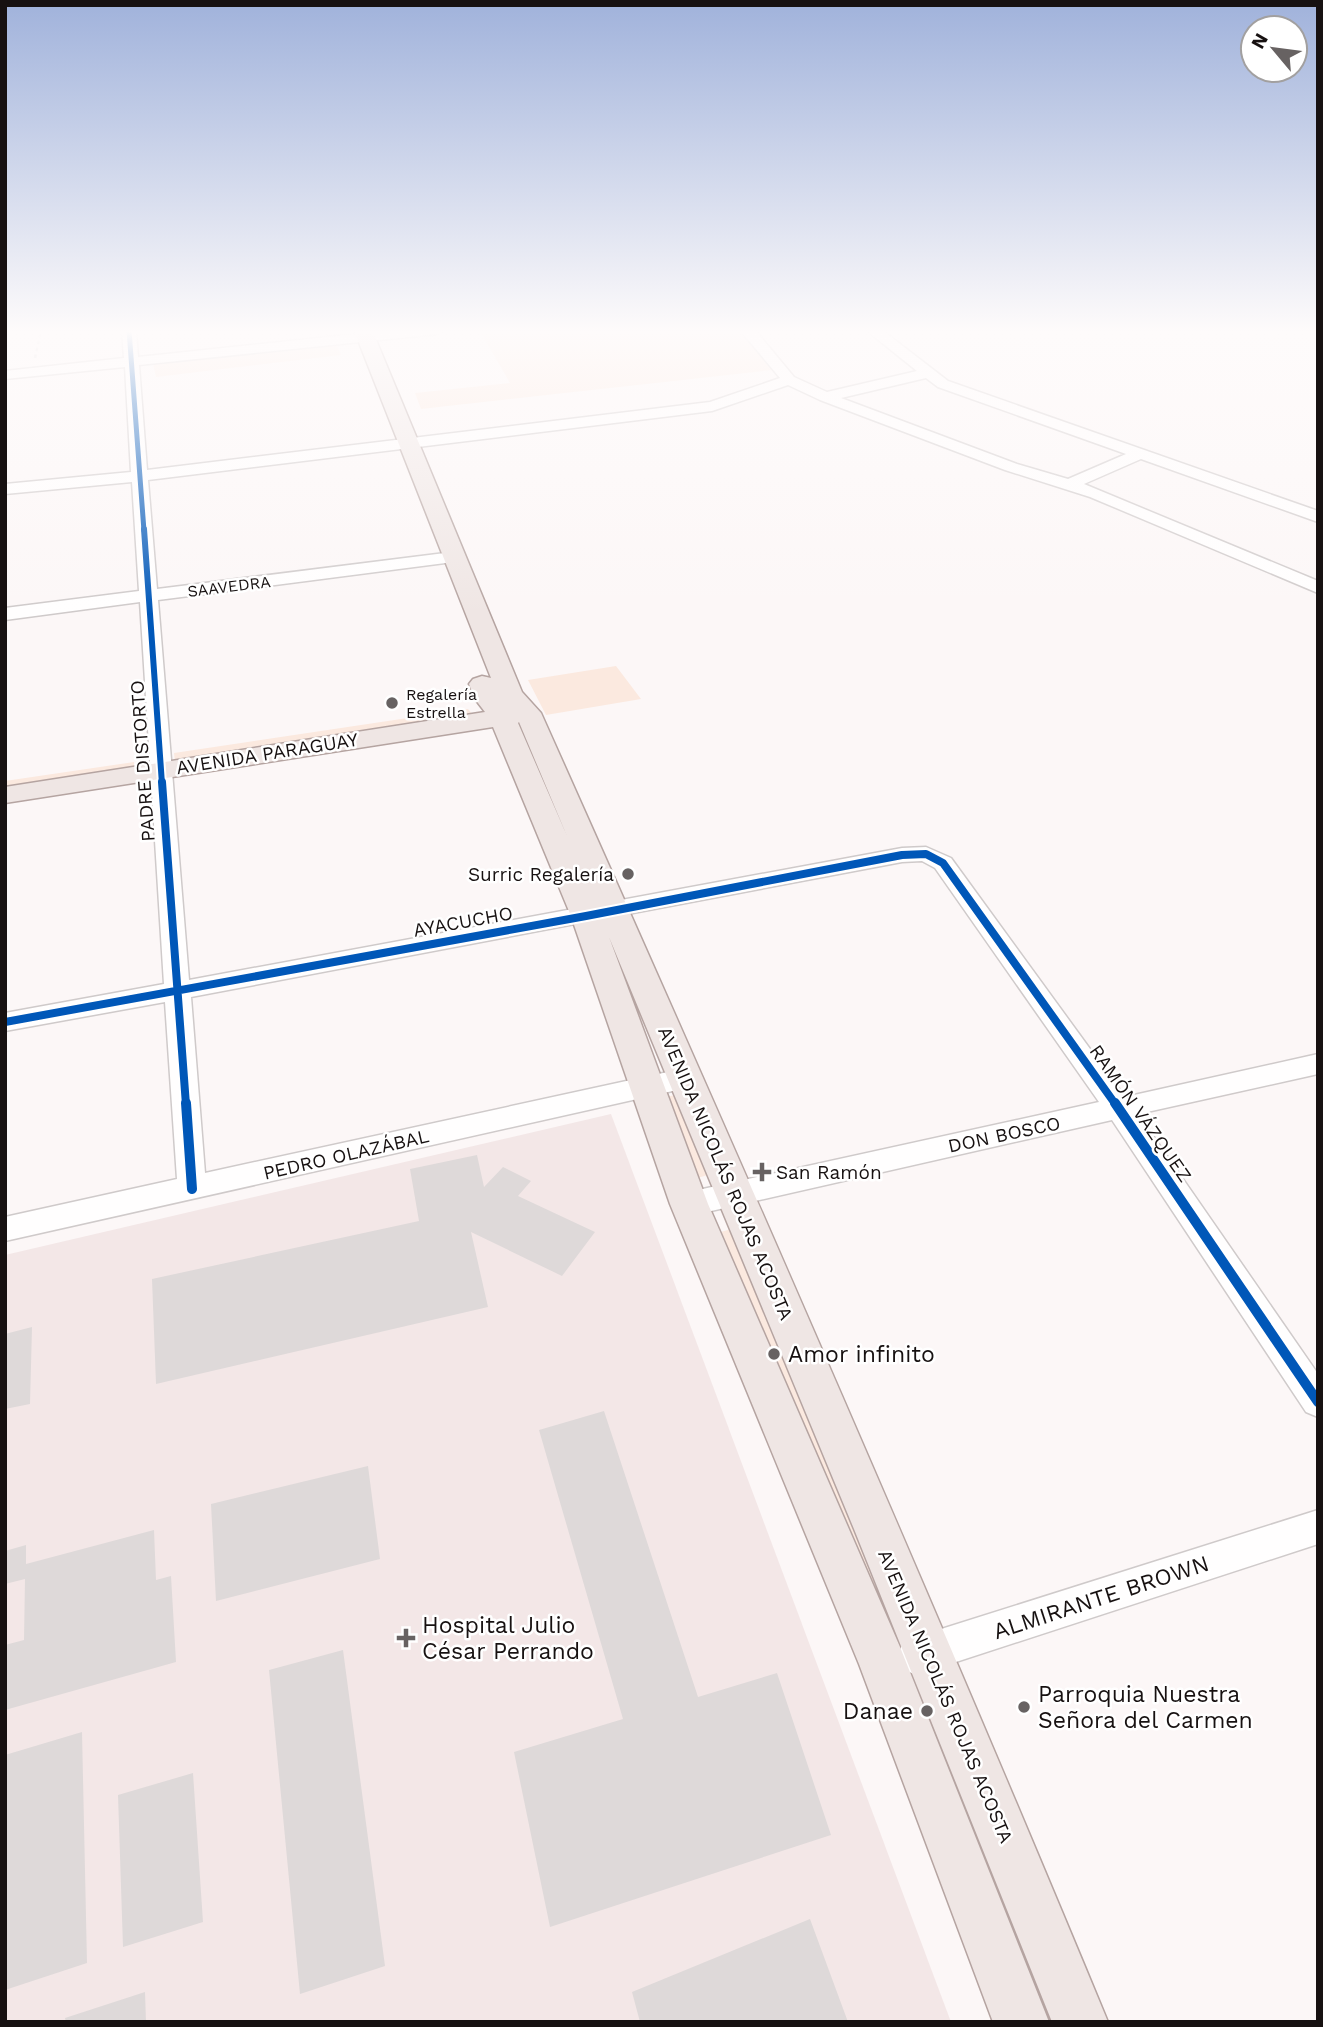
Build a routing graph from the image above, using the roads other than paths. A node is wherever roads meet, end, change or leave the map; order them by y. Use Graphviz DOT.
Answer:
graph roads {
  1 [pos="135,425"];
  2 [pos="392,425"];
  3 [pos="559,425"];
  4 [pos="898,425"];
  5 [pos="1060,425"];
  6 [pos="400,444"];
  7 [pos="1142,453"];
  8 [pos="138,476"];
  9 [pos="1068,485"];
  10 [pos="5,489"];
  11 [pos="1318,517"];
  12 [pos="445,558"];
  13 [pos="1312,580"];
  14 [pos="148,596"];
  15 [pos="5,614"];
  16 [pos="496,691"];
  17 [pos="160,761"];
  18 [pos="5,776"];
  19 [pos="5,795"];
  20 [pos="926,854"];
  21 [pos="600,913"];
  22 [pos="177,990"];
  23 [pos="5,1021"];
  24 [pos="1318,1064"];
  25 [pos="686,1077"];
  26 [pos="646,1087"];
  27 [pos="1119,1109"];
  28 [pos="192,1189"];
  29 [pos="734,1194"];
  30 [pos="689,1204"];
  31 [pos="5,1229"];
  32 [pos="1318,1402"];
  33 [pos="1318,1527"];
  34 [pos="929,1652"];
  35 [pos="883,1664"];
  36 [pos="1021,2022"];
  37 [pos="1080,2022"];
  1 -- 8 [label="street, PADRE DISTORTO"];
  2 -- 6 [label="main road, AVENIDA NICOLÁS ROJAS ACOSTA"];
  3 -- 6 [label="street"];
  4 -- 9 [label="street"];
  5 -- 7 [label="street"];
  6 -- 8 [label="street"];
  6 -- 12 [label="main road, AVENIDA NICOLÁS ROJAS ACOSTA"];
  7 -- 9 [label="street"];
  7 -- 11 [label="street"];
  8 -- 10 [label="street"];
  8 -- 14 [label="street, PADRE DISTORTO"];
  9 -- 13 [label="street"];
  12 -- 14 [label="street, SAAVEDRA"];
  12 -- 16 [label="main road, AVENIDA NICOLÁS ROJAS ACOSTA"];
  12 -- 16 [label="main road, AVENIDA NICOLÁS ROJAS ACOSTA"];
  14 -- 15 [label="street, SAAVEDRA"];
  14 -- 17 [label="street, PADRE DISTORTO"];
  16 -- 17 [label="main road, AVENIDA PARAGUAY"];
  16 -- 21 [label="main road, AVENIDA NICOLÁS ROJAS ACOSTA"];
  17 -- 18 [label="main road, AVENIDA PARAGUAY"];
  17 -- 19 [label="main road, AVENIDA PARAGUAY"];
  17 -- 22 [label="street, PADRE DISTORTO"];
  20 -- 21 [label="street, AYACUCHO"];
  20 -- 27 [label="street, RAMÓN VÁZQUEZ"];
  21 -- 22 [label="street, AYACUCHO"];
  21 -- 25 [label="main road, AVENIDA NICOLÁS ROJAS ACOSTA"];
  21 -- 26 [label="main road, AVENIDA NICOLÁS ROJAS ACOSTA"];
  22 -- 23 [label="street, AYACUCHO"];
  22 -- 28 [label="street, PADRE DISTORTO"];
  24 -- 27 [label="street, DON BOSCO"];
  25 -- 26 [label="street, PEDRO OLAZÁBAL"];
  25 -- 29 [label="main road, AVENIDA NICOLÁS ROJAS ACOSTA"];
  26 -- 28 [label="street, PEDRO OLAZÁBAL"];
  26 -- 30 [label="main road, AVENIDA NICOLÁS ROJAS ACOSTA"];
  27 -- 29 [label="street, DON BOSCO"];
  27 -- 32 [label="street, RAMÓN VÁZQUEZ"];
  28 -- 31 [label="street, PEDRO OLAZÁBAL"];
  29 -- 30 [label="street, DON BOSCO"];
  29 -- 34 [label="main road, AVENIDA NICOLÁS ROJAS ACOSTA"];
  30 -- 35 [label="main road, AVENIDA NICOLÁS ROJAS ACOSTA"];
  33 -- 34 [label="street, ALMIRANTE BROWN"];
  34 -- 35 [label="street, ALMIRANTE BROWN"];
  34 -- 37 [label="main road, AVENIDA NICOLÁS ROJAS ACOSTA"];
  35 -- 36 [label="main road, AVENIDA NICOLÁS ROJAS ACOSTA"];
}
